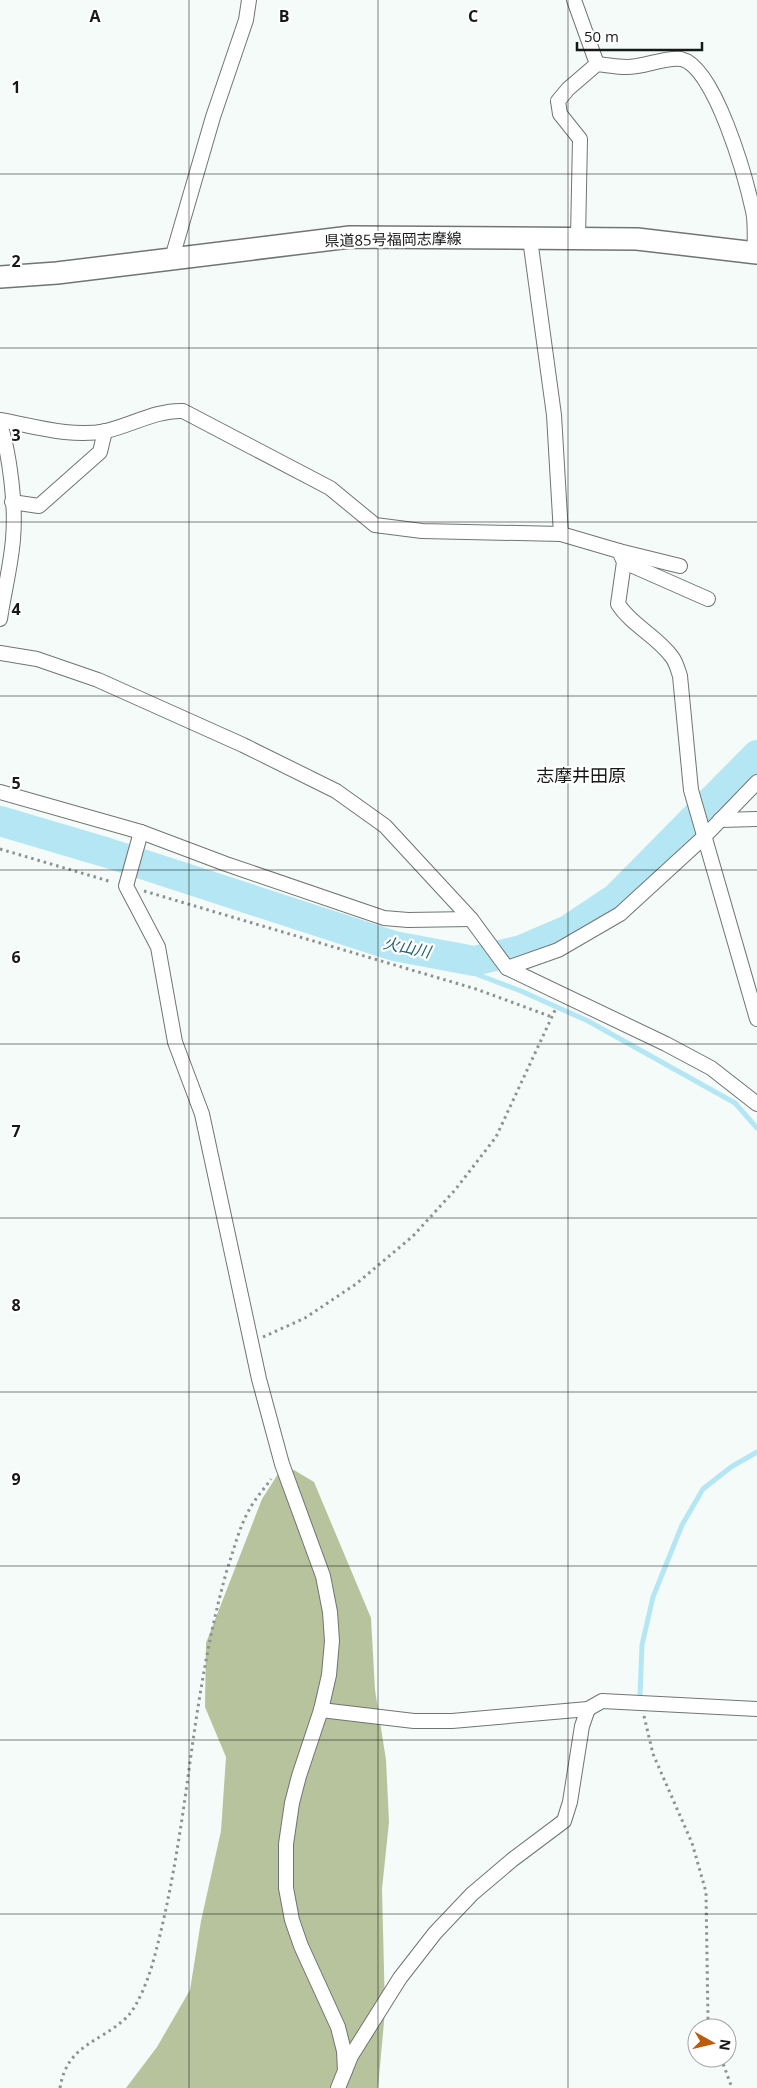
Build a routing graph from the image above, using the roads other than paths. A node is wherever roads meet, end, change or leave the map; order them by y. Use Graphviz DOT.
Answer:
graph roads {
  1 [pos="248,0"];
  2 [pos="574,0"];
  3 [pos="597,64"];
  4 [pos="578,238"];
  5 [pos="530,239"];
  6 [pos="756,253"];
  7 [pos="172,258"];
  8 [pos="0,276"];
  9 [pos="0,420"];
  10 [pos="0,424"];
  11 [pos="105,431"];
  12 [pos="12,502"];
  13 [pos="560,534"];
  14 [pos="622,556"];
  15 [pos="680,566"];
  16 [pos="708,599"];
  17 [pos="0,619"];
  18 [pos="0,653"];
  19 [pos="757,782"];
  20 [pos="0,792"];
  21 [pos="757,819"];
  22 [pos="720,820"];
  23 [pos="704,837"];
  24 [pos="139,838"];
  25 [pos="471,919"];
  26 [pos="507,968"];
  27 [pos="757,1019"];
  28 [pos="757,1104"];
  29 [pos="588,1709"];
  30 [pos="757,1709"];
  31 [pos="321,1710"];
  32 [pos="345,2071"];
  33 [pos="338,2088"];
  1 -- 7 [label="street"];
  2 -- 3 [label="street"];
  3 -- 4 [label="street"];
  3 -- 6 [label="street"];
  4 -- 5 [label="main road, 県道85号福岡志摩線"];
  4 -- 6 [label="main road, 県道85号福岡志摩線"];
  5 -- 7 [label="main road, 県道85号福岡志摩線"];
  5 -- 13 [label="street"];
  7 -- 8 [label="main road, 県道85号福岡志摩線"];
  9 -- 11 [label="street"];
  10 -- 12 [label="street"];
  11 -- 12 [label="street"];
  11 -- 13 [label="street"];
  12 -- 17 [label="street"];
  13 -- 14 [label="street"];
  14 -- 15 [label="street"];
  14 -- 16 [label="street"];
  14 -- 23 [label="street"];
  18 -- 25 [label="street"];
  19 -- 22 [label="street"];
  20 -- 24 [label="street"];
  21 -- 22 [label="street"];
  22 -- 23 [label="street"];
  23 -- 26 [label="street"];
  23 -- 27 [label="street"];
  24 -- 25 [label="street"];
  24 -- 31 [label="street"];
  25 -- 26 [label="street"];
  26 -- 28 [label="street"];
  29 -- 30 [label="street"];
  29 -- 31 [label="street"];
  29 -- 32 [label="street"];
  31 -- 32 [label="street"];
  32 -- 33 [label="street"];
}
